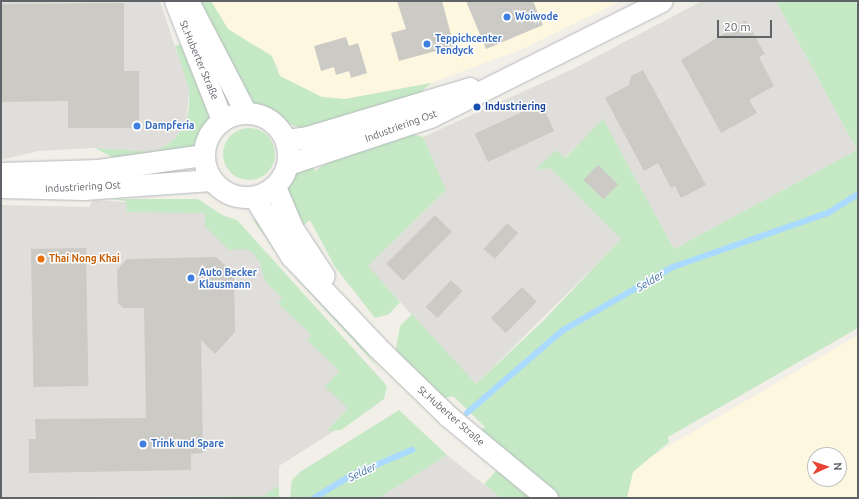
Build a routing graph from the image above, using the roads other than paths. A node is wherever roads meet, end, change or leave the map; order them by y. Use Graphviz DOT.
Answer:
graph roads {
  1 [pos="175,1"];
  2 [pos="188,1"];
  3 [pos="662,1"];
  4 [pos="509,77"];
  5 [pos="246,113"];
  6 [pos="222,120"];
  7 [pos="286,140"];
  8 [pos="204,156"];
  9 [pos="288,164"];
  10 [pos="1,173"];
  11 [pos="212,180"];
  12 [pos="1,187"];
  13 [pos="275,187"];
  14 [pos="254,197"];
  15 [pos="361,329"];
  16 [pos="547,498"];
  1 -- 6 [label="street, St.Huberter Straße"];
  2 -- 5 [label="street, St.Huberter Straße"];
  3 -- 4 [label="street, Industriering Ost"];
  4 -- 7 [label="street, Industriering Ost"];
  4 -- 9 [label="street, Industriering Ost"];
  5 -- 6 [label="street"];
  5 -- 7 [label="street"];
  6 -- 8 [label="street"];
  7 -- 9 [label="street"];
  8 -- 10 [label="street, Industriering Ost"];
  8 -- 11 [label="street"];
  9 -- 13 [label="street"];
  11 -- 12 [label="street, Industriering Ost"];
  11 -- 14 [label="street"];
  13 -- 14 [label="street"];
  13 -- 15 [label="street, St.Huberter Straße"];
  14 -- 15 [label="street, St.Huberter Straße"];
  15 -- 16 [label="street, St.Huberter Straße"];
}
